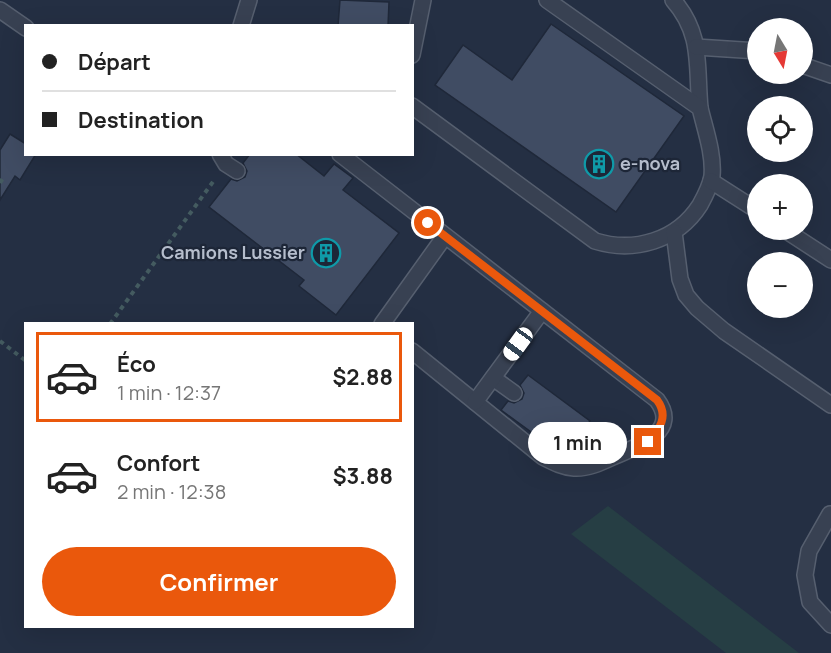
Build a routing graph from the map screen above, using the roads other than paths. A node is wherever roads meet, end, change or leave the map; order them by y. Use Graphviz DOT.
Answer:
graph roads {
  1 [pos="249,0"];
  2 [pos="423,0"];
  3 [pos="547,0"];
  4 [pos="673,0"];
  5 [pos="0,10"];
  6 [pos="242,24"];
  7 [pos="24,27"];
  8 [pos="414,45"];
  9 [pos="696,47"];
  10 [pos="747,49"];
  11 [pos="813,69"];
  12 [pos="831,75"];
  13 [pos="414,107"];
  14 [pos="700,108"];
  15 [pos="343,156"];
  16 [pos="711,181"];
  17 [pos="747,204"];
  18 [pos="674,232"];
  19 [pos="446,236"];
  20 [pos="800,240"];
  21 [pos="831,260"];
  22 [pos="542,311"];
  23 [pos="383,322"];
  24 [pos="414,353"];
  25 [pos="493,378"];
  26 [pos="514,393"];
  27 [pos="475,402"];
  28 [pos="831,405"];
  29 [pos="831,513"];
  30 [pos="831,625"];
  1 -- 6 [label="lane"];
  2 -- 8 [label="lane"];
  3 -- 14 [label="lane"];
  4 -- 9 [label="lane"];
  5 -- 7 [label="lane"];
  9 -- 10 [label="lane"];
  9 -- 14 [label="lane"];
  11 -- 12 [label="lane"];
  13 -- 18 [label="lane"];
  14 -- 16 [label="lane"];
  15 -- 19 [label="lane"];
  16 -- 17 [label="lane"];
  16 -- 18 [label="lane"];
  18 -- 28 [label="lane"];
  19 -- 22 [label="lane"];
  19 -- 23 [label="lane"];
  20 -- 21 [label="lane"];
  22 -- 25 [label="lane"];
  22 -- 27 [label="lane"];
  24 -- 27 [label="lane"];
  25 -- 26 [label="lane"];
  25 -- 27 [label="lane"];
  29 -- 30 [label="lane"];
}
